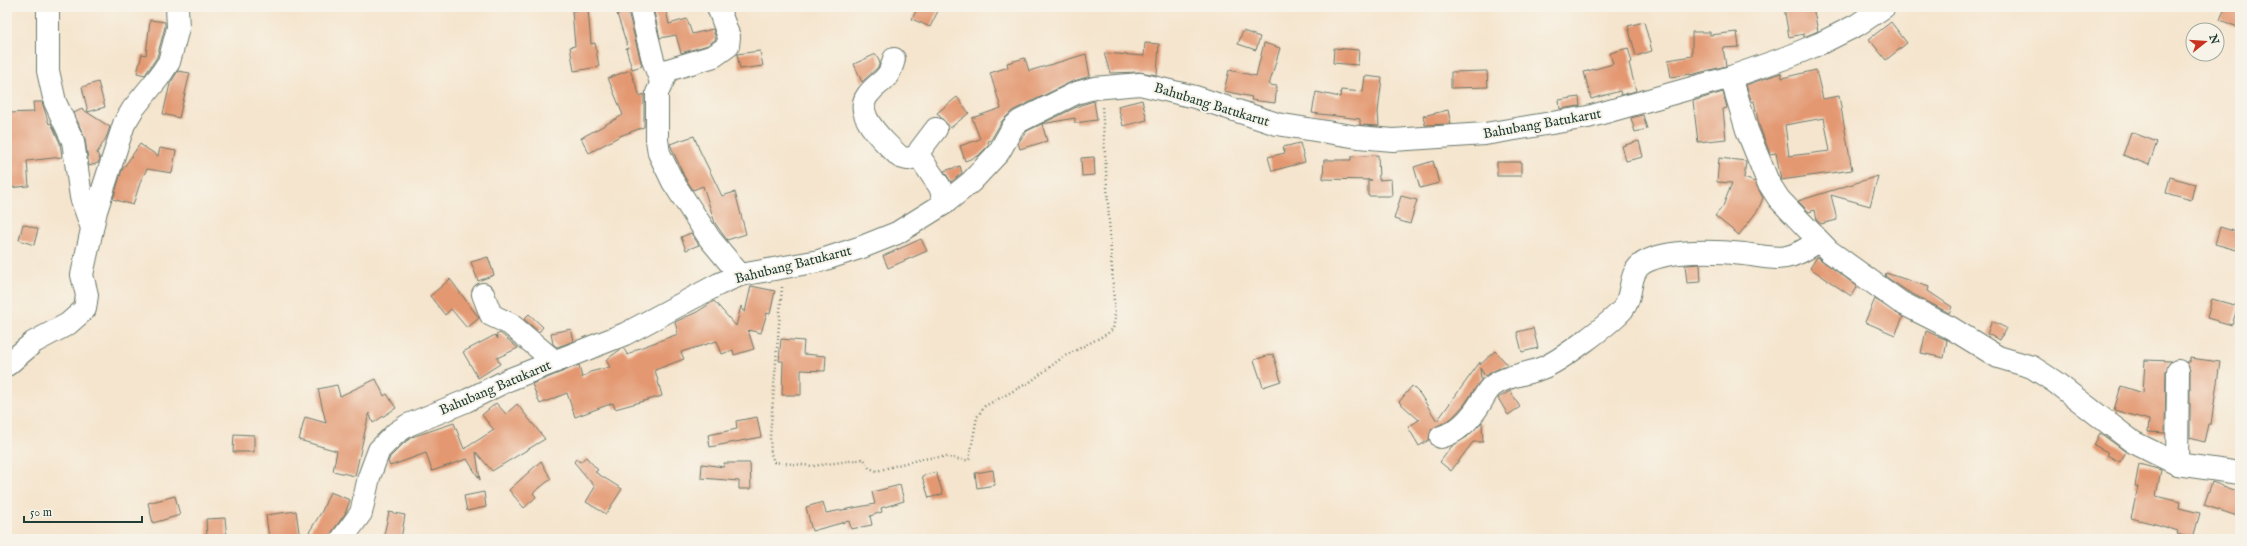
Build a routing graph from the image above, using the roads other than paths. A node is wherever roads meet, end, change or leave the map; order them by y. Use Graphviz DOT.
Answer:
graph roads {
  1 [pos="48,7"];
  2 [pos="177,7"];
  3 [pos="640,7"];
  4 [pos="718,7"];
  5 [pos="1884,7"];
  6 [pos="894,59"];
  7 [pos="1731,77"];
  8 [pos="661,82"];
  9 [pos="936,129"];
  10 [pos="919,156"];
  11 [pos="945,203"];
  12 [pos="92,228"];
  13 [pos="1818,241"];
  14 [pos="740,275"];
  15 [pos="483,294"];
  16 [pos="554,361"];
  17 [pos="7,365"];
  18 [pos="2178,371"];
  19 [pos="1441,437"];
  20 [pos="2177,464"];
  21 [pos="2240,473"];
  22 [pos="342,539"];
  1 -- 12 [label="street"];
  2 -- 12 [label="street"];
  3 -- 8 [label="street"];
  4 -- 8 [label="street"];
  5 -- 7 [label="street, Bahubang Batukarut"];
  6 -- 10 [label="street"];
  7 -- 11 [label="street, Bahubang Batukarut"];
  7 -- 13 [label="street"];
  8 -- 14 [label="street"];
  9 -- 10 [label="street"];
  10 -- 11 [label="street"];
  11 -- 14 [label="street, Bahubang Batukarut"];
  12 -- 17 [label="street"];
  13 -- 19 [label="street"];
  13 -- 20 [label="street"];
  14 -- 16 [label="street, Bahubang Batukarut"];
  15 -- 16 [label="street"];
  16 -- 22 [label="street, Bahubang Batukarut"];
  18 -- 20 [label="street"];
  20 -- 21 [label="street"];
}
